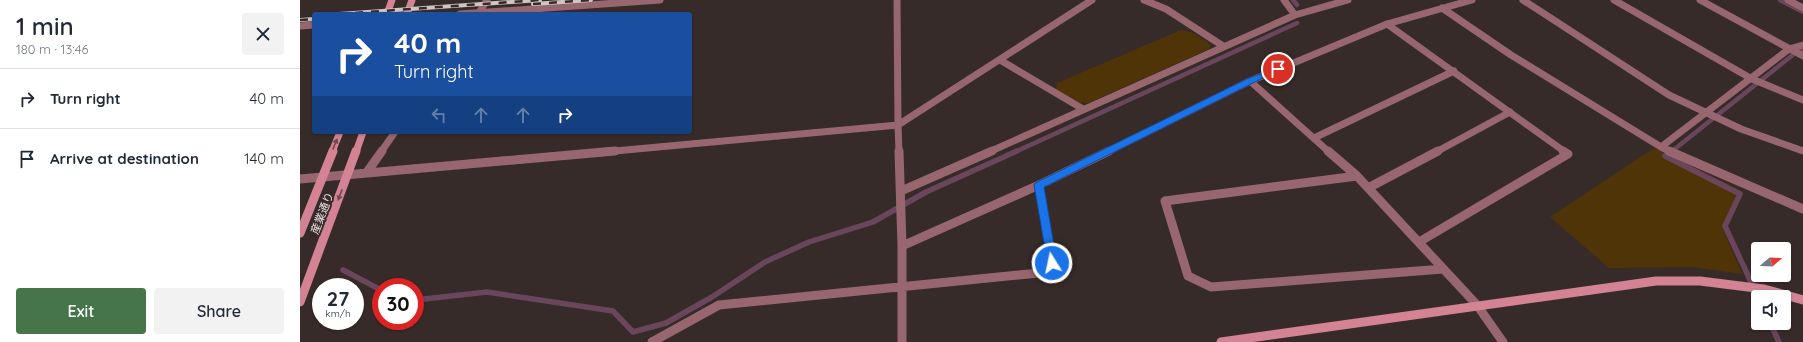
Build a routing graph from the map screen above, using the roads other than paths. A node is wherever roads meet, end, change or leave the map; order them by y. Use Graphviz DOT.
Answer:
graph roads {
  1 [pos="392,0"];
  2 [pos="412,0"];
  3 [pos="487,0"];
  4 [pos="660,0"];
  5 [pos="897,0"];
  6 [pos="1092,0"];
  7 [pos="1144,0"];
  8 [pos="1284,0"];
  9 [pos="1348,0"];
  10 [pos="1472,0"];
  11 [pos="1523,0"];
  12 [pos="1614,0"];
  13 [pos="1700,0"];
  14 [pos="1788,0"];
  15 [pos="1442,8"];
  16 [pos="1803,8"];
  17 [pos="388,12"];
  18 [pos="408,12"];
  19 [pos="479,12"];
  20 [pos="492,12"];
  21 [pos="1295,15"];
  22 [pos="1387,24"];
  23 [pos="312,25"];
  24 [pos="300,26"];
  25 [pos="1803,45"];
  26 [pos="1223,46"];
  27 [pos="1789,49"];
  28 [pos="1803,56"];
  29 [pos="1000,60"];
  30 [pos="1454,71"];
  31 [pos="1752,79"];
  32 [pos="1250,81"];
  33 [pos="1803,100"];
  34 [pos="1083,109"];
  35 [pos="1510,112"];
  36 [pos="1706,113"];
  37 [pos="898,125"];
  38 [pos="339,134"];
  39 [pos="363,134"];
  40 [pos="394,134"];
  41 [pos="1314,138"];
  42 [pos="1661,147"];
  43 [pos="1803,151"];
  44 [pos="367,172"];
  45 [pos="348,174"];
  46 [pos="1357,176"];
  47 [pos="322,177"];
  48 [pos="300,179"];
  49 [pos="1039,185"];
  50 [pos="1368,188"];
  51 [pos="901,191"];
  52 [pos="1803,209"];
  53 [pos="300,233"];
  54 [pos="1419,242"];
  55 [pos="902,246"];
  56 [pos="1442,270"];
  57 [pos="902,287"];
  58 [pos="1803,300"];
  59 [pos="300,302"];
  60 [pos="1477,305"];
  61 [pos="652,342"];
  62 [pos="902,342"];
  63 [pos="1221,342"];
  64 [pos="1504,342"];
  1 -- 17 [label="street"];
  2 -- 18 [label="street"];
  3 -- 19 [label="street"];
  4 -- 20 [label="street"];
  5 -- 37 [label="street"];
  6 -- 29 [label="street"];
  7 -- 26 [label="street"];
  8 -- 21 [label="street"];
  9 -- 21 [label="street"];
  10 -- 15 [label="street"];
  11 -- 36 [label="street"];
  12 -- 31 [label="street"];
  13 -- 27 [label="street"];
  14 -- 16 [label="street"];
  15 -- 22 [label="street"];
  15 -- 42 [label="street"];
  21 -- 26 [label="street"];
  22 -- 30 [label="street"];
  22 -- 32 [label="street"];
  23 -- 24 [label="street"];
  25 -- 27 [label="street"];
  26 -- 34 [label="street"];
  27 -- 28 [label="street"];
  27 -- 31 [label="street"];
  29 -- 34 [label="street"];
  29 -- 37 [label="street"];
  30 -- 35 [label="street"];
  30 -- 41 [label="street"];
  31 -- 33 [label="street"];
  31 -- 36 [label="street"];
  32 -- 41 [label="street"];
  32 -- 49 [label="street"];
  34 -- 51 [label="street"];
  35 -- 50 [label="street"];
  35 -- 54 [label="street"];
  36 -- 42 [label="street"];
  36 -- 43 [label="street"];
  37 -- 44 [label="street"];
  37 -- 51 [label="street"];
  47 -- 38 [label="street, 産業通り, one-way"];
  39 -- 45 [label="street, 産業通り"];
  40 -- 44 [label="street"];
  41 -- 46 [label="street"];
  42 -- 52 [label="street"];
  44 -- 45 [label="street"];
  45 -- 47 [label="street"];
  45 -- 59 [label="street, 産業通り, one-way"];
  46 -- 50 [label="street"];
  46 -- 56 [label="street"];
  47 -- 48 [label="street"];
  47 -- 53 [label="street, 産業通り"];
  49 -- 55 [label="street"];
  49 -- 57 [label="street"];
  50 -- 54 [label="street"];
  51 -- 55 [label="street"];
  54 -- 56 [label="street"];
  55 -- 57 [label="street"];
  56 -- 60 [label="street"];
  57 -- 61 [label="street"];
  57 -- 62 [label="street"];
  58 -- 60 [label="street"];
  60 -- 63 [label="street"];
  60 -- 64 [label="street"];
}
